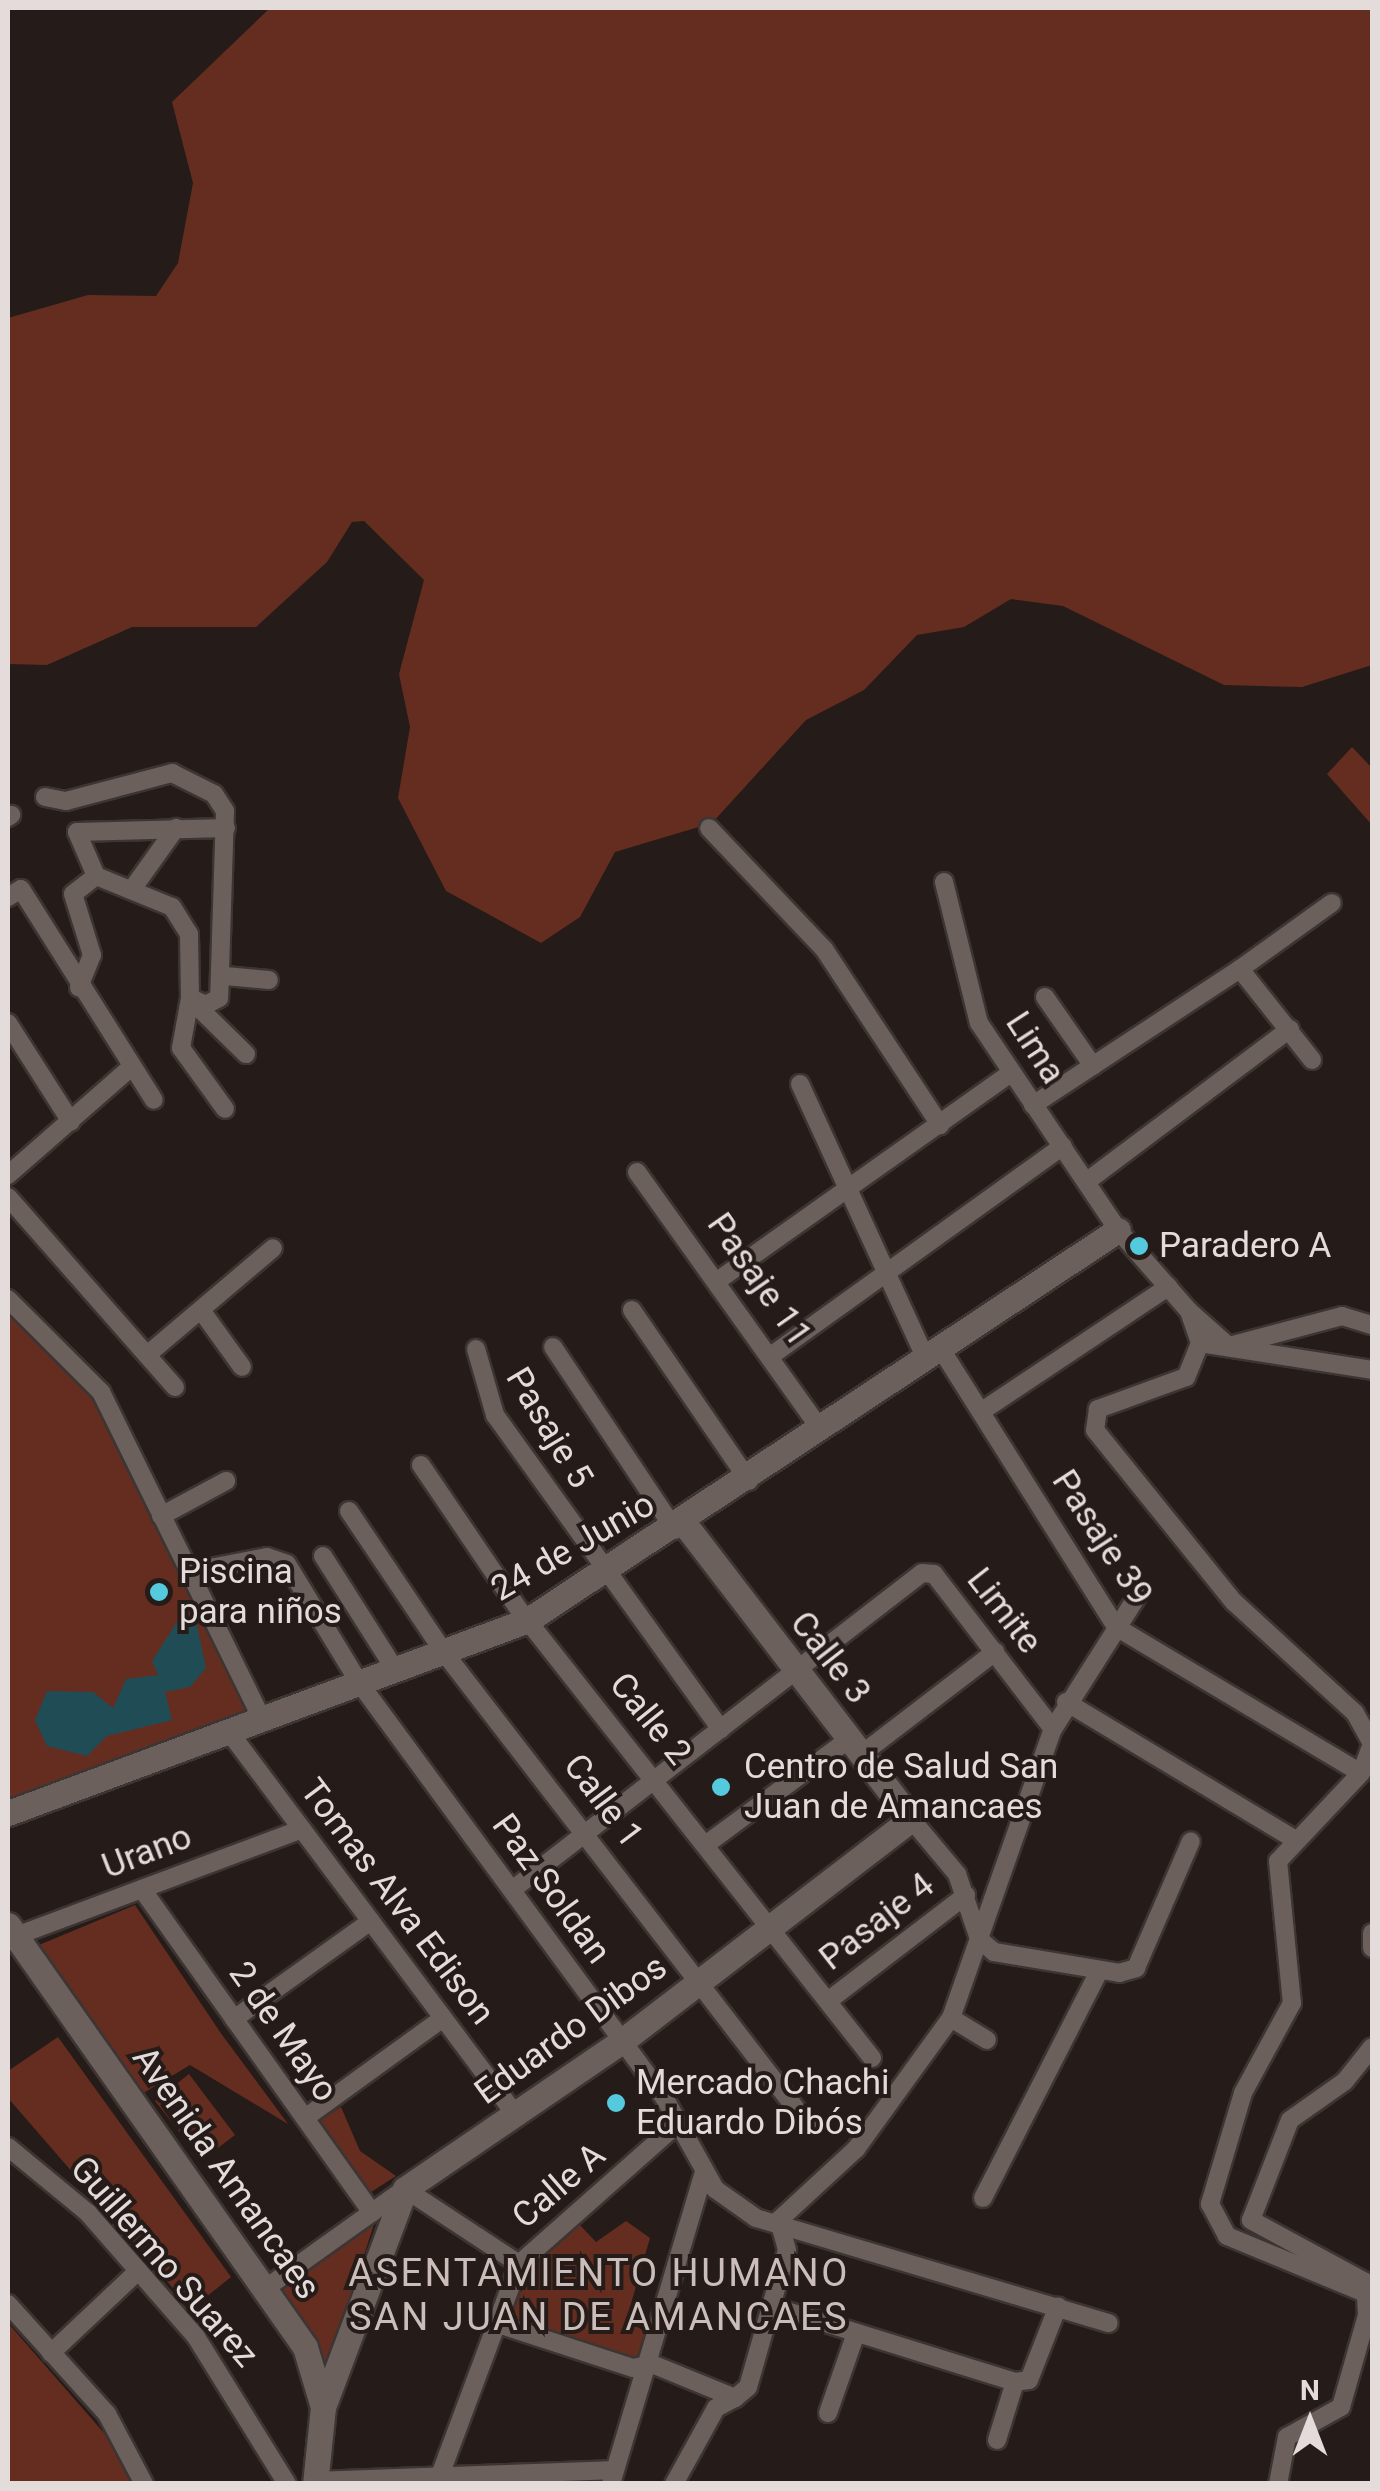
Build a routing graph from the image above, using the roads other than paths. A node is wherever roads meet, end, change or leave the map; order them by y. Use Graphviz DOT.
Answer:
graph roads {
  1 [pos="45,797"];
  2 [pos="176,828"];
  3 [pos="226,828"];
  4 [pos="709,828"];
  5 [pos="96,876"];
  6 [pos="944,882"];
  7 [pos="133,888"];
  8 [pos="8,898"];
  9 [pos="1332,904"];
  10 [pos="1240,968"];
  11 [pos="225,976"];
  12 [pos="269,980"];
  13 [pos="79,986"];
  14 [pos="1045,997"];
  15 [pos="198,1001"];
  16 [pos="8,1022"];
  17 [pos="1290,1030"];
  18 [pos="246,1054"];
  19 [pos="1312,1060"];
  20 [pos="1092,1066"];
  21 [pos="128,1070"];
  22 [pos="1010,1073"];
  23 [pos="800,1084"];
  24 [pos="154,1100"];
  25 [pos="1033,1105"];
  26 [pos="224,1108"];
  27 [pos="71,1122"];
  28 [pos="940,1125"];
  29 [pos="1062,1146"];
  30 [pos="637,1172"];
  31 [pos="8,1175"];
  32 [pos="1086,1182"];
  33 [pos="849,1191"];
  34 [pos="8,1197"];
  35 [pos="1118,1230"];
  36 [pos="273,1248"];
  37 [pos="887,1274"];
  38 [pos="720,1279"];
  39 [pos="1168,1287"];
  40 [pos="8,1299"];
  41 [pos="201,1310"];
  42 [pos="632,1310"];
  43 [pos="1189,1311"];
  44 [pos="1372,1325"];
  45 [pos="1200,1343"];
  46 [pos="1228,1344"];
  47 [pos="553,1347"];
  48 [pos="476,1349"];
  49 [pos="934,1354"];
  50 [pos="147,1355"];
  51 [pos="772,1355"];
  52 [pos="242,1367"];
  53 [pos="1372,1370"];
  54 [pos="174,1386"];
  55 [pos="982,1411"];
  56 [pos="822,1431"];
  57 [pos="421,1465"];
  58 [pos="226,1481"];
  59 [pos="749,1481"];
  60 [pos="349,1511"];
  61 [pos="161,1516"];
  62 [pos="680,1526"];
  63 [pos="323,1556"];
  64 [pos="189,1572"];
  65 [pos="606,1577"];
  66 [pos="1140,1592"];
  67 [pos="528,1620"];
  68 [pos="1116,1627"];
  69 [pos="443,1651"];
  70 [pos="994,1652"];
  71 [pos="394,1668"];
  72 [pos="791,1670"];
  73 [pos="358,1681"];
  74 [pos="1066,1702"];
  75 [pos="261,1717"];
  76 [pos="227,1729"];
  77 [pos="721,1729"];
  78 [pos="1053,1729"];
  79 [pos="856,1746"];
  80 [pos="1361,1773"];
  81 [pos="658,1779"];
  82 [pos="8,1814"];
  83 [pos="910,1819"];
  84 [pos="302,1828"];
  85 [pos="585,1835"];
  86 [pos="1292,1838"];
  87 [pos="1191,1841"];
  88 [pos="708,1843"];
  89 [pos="142,1888"];
  90 [pos="512,1890"];
  91 [pos="966,1895"];
  92 [pos="371,1922"];
  93 [pos="771,1927"];
  94 [pos="12,1930"];
  95 [pos="1372,1933"];
  96 [pos="979,1939"];
  97 [pos="1372,1948"];
  98 [pos="1099,1971"];
  99 [pos="698,1983"];
  100 [pos="828,2001"];
  101 [pos="442,2018"];
  102 [pos="951,2018"];
  103 [pos="234,2019"];
  104 [pos="987,2040"];
  105 [pos="622,2041"];
  106 [pos="1372,2047"];
  107 [pos="872,2058"];
  108 [pos="514,2114"];
  109 [pos="305,2118"];
  110 [pos="677,2124"];
  111 [pos="810,2126"];
  112 [pos="8,2147"];
  113 [pos="703,2175"];
  114 [pos="405,2189"];
  115 [pos="983,2198"];
  116 [pos="372,2213"];
  117 [pos="779,2220"];
  118 [pos="519,2264"];
  119 [pos="138,2272"];
  120 [pos="266,2288"];
  121 [pos="1360,2291"];
  122 [pos="8,2304"];
  123 [pos="771,2306"];
  124 [pos="1058,2306"];
  125 [pos="495,2323"];
  126 [pos="1110,2323"];
  127 [pos="856,2333"];
  128 [pos="51,2353"];
  129 [pos="652,2364"];
  130 [pos="1014,2382"];
  131 [pos="735,2398"];
  132 [pos="323,2407"];
  133 [pos="828,2413"];
  134 [pos="997,2440"];
  135 [pos="613,2477"];
  136 [pos="439,2478"];
  137 [pos="312,2482"];
  138 [pos="144,2484"];
  139 [pos="287,2484"];
  140 [pos="674,2484"];
  141 [pos="1278,2484"];
  1 -- 3 [label="street"];
  2 -- 3 [label="street"];
  2 -- 5 [label="street"];
  2 -- 7 [label="street"];
  3 -- 11 [label="street"];
  4 -- 28 [label="street"];
  5 -- 7 [label="street"];
  5 -- 13 [label="street"];
  6 -- 22 [label="street, Lima"];
  7 -- 15 [label="street"];
  8 -- 13 [label="street"];
  9 -- 10 [label="street"];
  10 -- 17 [label="street"];
  10 -- 20 [label="street"];
  11 -- 12 [label="street"];
  11 -- 15 [label="street"];
  13 -- 21 [label="street"];
  14 -- 20 [label="street"];
  15 -- 18 [label="street"];
  15 -- 26 [label="street"];
  16 -- 27 [label="street"];
  17 -- 19 [label="street"];
  17 -- 32 [label="street"];
  20 -- 25 [label="street"];
  21 -- 24 [label="street"];
  21 -- 27 [label="street"];
  22 -- 25 [label="street, Lima"];
  22 -- 28 [label="street"];
  23 -- 33 [label="street, Pasaje 39"];
  25 -- 29 [label="street, Lima"];
  27 -- 31 [label="street"];
  28 -- 33 [label="street"];
  29 -- 32 [label="street, Lima"];
  29 -- 37 [label="street"];
  30 -- 38 [label="street, Pasaje 11"];
  32 -- 35 [label="street, Lima"];
  33 -- 37 [label="street, Pasaje 39"];
  33 -- 38 [label="street"];
  34 -- 50 [label="street"];
  35 -- 39 [label="street, Lima"];
  35 -- 49 [label="street, 24 de Junio"];
  36 -- 41 [label="street"];
  37 -- 49 [label="street, Pasaje 39"];
  37 -- 51 [label="street"];
  38 -- 51 [label="street, Pasaje 11"];
  39 -- 43 [label="street, Lima"];
  39 -- 55 [label="street"];
  40 -- 61 [label="street"];
  41 -- 50 [label="street"];
  41 -- 52 [label="street"];
  42 -- 59 [label="street"];
  43 -- 45 [label="street"];
  43 -- 46 [label="street"];
  44 -- 46 [label="street"];
  45 -- 46 [label="street"];
  45 -- 80 [label="street"];
  46 -- 53 [label="street"];
  47 -- 62 [label="street, Calle 3"];
  48 -- 65 [label="street, Pasaje 5"];
  49 -- 55 [label="street, Pasaje 39"];
  49 -- 56 [label="street, 24 de Junio"];
  50 -- 54 [label="street"];
  51 -- 56 [label="street, Pasaje 11"];
  55 -- 68 [label="street, Pasaje 39"];
  56 -- 59 [label="street, 24 de Junio"];
  57 -- 67 [label="street, Calle 2"];
  58 -- 61 [label="street"];
  59 -- 62 [label="street, 24 de Junio"];
  60 -- 69 [label="street, Calle 1"];
  61 -- 64 [label="street"];
  62 -- 65 [label="street, 24 de Junio"];
  62 -- 72 [label="street, Calle 3"];
  63 -- 71 [label="street"];
  64 -- 73 [label="street, Paz Soldan"];
  64 -- 75 [label="street"];
  65 -- 67 [label="street, 24 de Junio"];
  65 -- 77 [label="street, Pasaje 5"];
  66 -- 68 [label="street"];
  67 -- 69 [label="street, 24 de Junio"];
  67 -- 81 [label="street, Calle 2"];
  68 -- 74 [label="street"];
  68 -- 80 [label="street, Pasaje 39"];
  69 -- 71 [label="street, 24 de Junio"];
  69 -- 85 [label="street, Calle 1"];
  70 -- 72 [label="street, Limite"];
  70 -- 78 [label="street, Limite"];
  70 -- 79 [label="street"];
  71 -- 73 [label="street, 24 de Junio"];
  72 -- 77 [label="street, Limite"];
  72 -- 79 [label="street, Calle 3"];
  73 -- 75 [label="street, 24 de Junio"];
  73 -- 90 [label="street, Paz Soldan"];
  74 -- 78 [label="street"];
  74 -- 86 [label="street"];
  75 -- 76 [label="street, 24 de Junio"];
  76 -- 82 [label="street, 24 de Junio"];
  76 -- 84 [label="street, Tomas Alva Edison"];
  77 -- 81 [label="street, Limite"];
  78 -- 96 [label="street"];
  79 -- 83 [label="street, Calle 3"];
  79 -- 88 [label="street"];
  80 -- 86 [label="street"];
  81 -- 85 [label="street, Limite"];
  81 -- 88 [label="street, Calle 2"];
  83 -- 91 [label="street, Calle 3"];
  83 -- 93 [label="street, Eduardo Dibos"];
  84 -- 89 [label="street, Urano"];
  84 -- 92 [label="street, Tomas Alva Edison"];
  85 -- 90 [label="street, Limite"];
  85 -- 99 [label="street, Calle 1"];
  86 -- 121 [label="street"];
  87 -- 98 [label="street"];
  88 -- 93 [label="street, Calle 2"];
  89 -- 94 [label="street, Urano"];
  89 -- 103 [label="street, 2 de Mayo"];
  90 -- 105 [label="street, Paz Soldan"];
  91 -- 96 [label="street, Calle 3"];
  91 -- 100 [label="street, Pasaje 4"];
  92 -- 101 [label="street, Tomas Alva Edison"];
  92 -- 103 [label="street"];
  93 -- 99 [label="street, Eduardo Dibos"];
  93 -- 100 [label="street, Calle 2"];
  94 -- 120 [label="street, Avenida Amancaes"];
  95 -- 97 [label="street"];
  96 -- 98 [label="street"];
  96 -- 102 [label="street"];
  98 -- 115 [label="street"];
  99 -- 105 [label="street, Eduardo Dibos"];
  99 -- 111 [label="street, Calle 1"];
  100 -- 107 [label="street, Calle 2"];
  101 -- 108 [label="street, Tomas Alva Edison"];
  101 -- 109 [label="street"];
  102 -- 104 [label="street"];
  102 -- 117 [label="street"];
  103 -- 109 [label="street, 2 de Mayo"];
  105 -- 108 [label="street, Eduardo Dibos"];
  105 -- 110 [label="street, Paz Soldan"];
  106 -- 121 [label="street"];
  108 -- 114 [label="street, Eduardo Dibos"];
  109 -- 116 [label="street, 2 de Mayo"];
  110 -- 113 [label="street, Paz Soldan"];
  110 -- 118 [label="street, Calle A"];
  112 -- 119 [label="street, Guillermo Suarez"];
  113 -- 117 [label="street, Paz Soldan"];
  113 -- 129 [label="street"];
  114 -- 116 [label="street, Eduardo Dibos"];
  114 -- 118 [label="street"];
  114 -- 132 [label="street"];
  116 -- 120 [label="street, Eduardo Dibos"];
  117 -- 123 [label="street"];
  117 -- 124 [label="street, Paz Soldan"];
  118 -- 125 [label="street, Calle A"];
  119 -- 128 [label="street"];
  119 -- 139 [label="street, Guillermo Suarez"];
  120 -- 132 [label="street, Avenida Amancaes"];
  121 -- 141 [label="street"];
  122 -- 128 [label="street"];
  123 -- 127 [label="street"];
  123 -- 131 [label="street"];
  124 -- 126 [label="street, Paz Soldan"];
  124 -- 130 [label="street"];
  125 -- 129 [label="street"];
  125 -- 136 [label="street, Calle A"];
  127 -- 130 [label="street"];
  127 -- 133 [label="street"];
  128 -- 138 [label="street"];
  129 -- 131 [label="street"];
  129 -- 135 [label="street"];
  130 -- 134 [label="street"];
  131 -- 140 [label="street"];
  132 -- 137 [label="street, Avenida Amancaes"];
  135 -- 136 [label="street"];
  136 -- 137 [label="street"];
}
